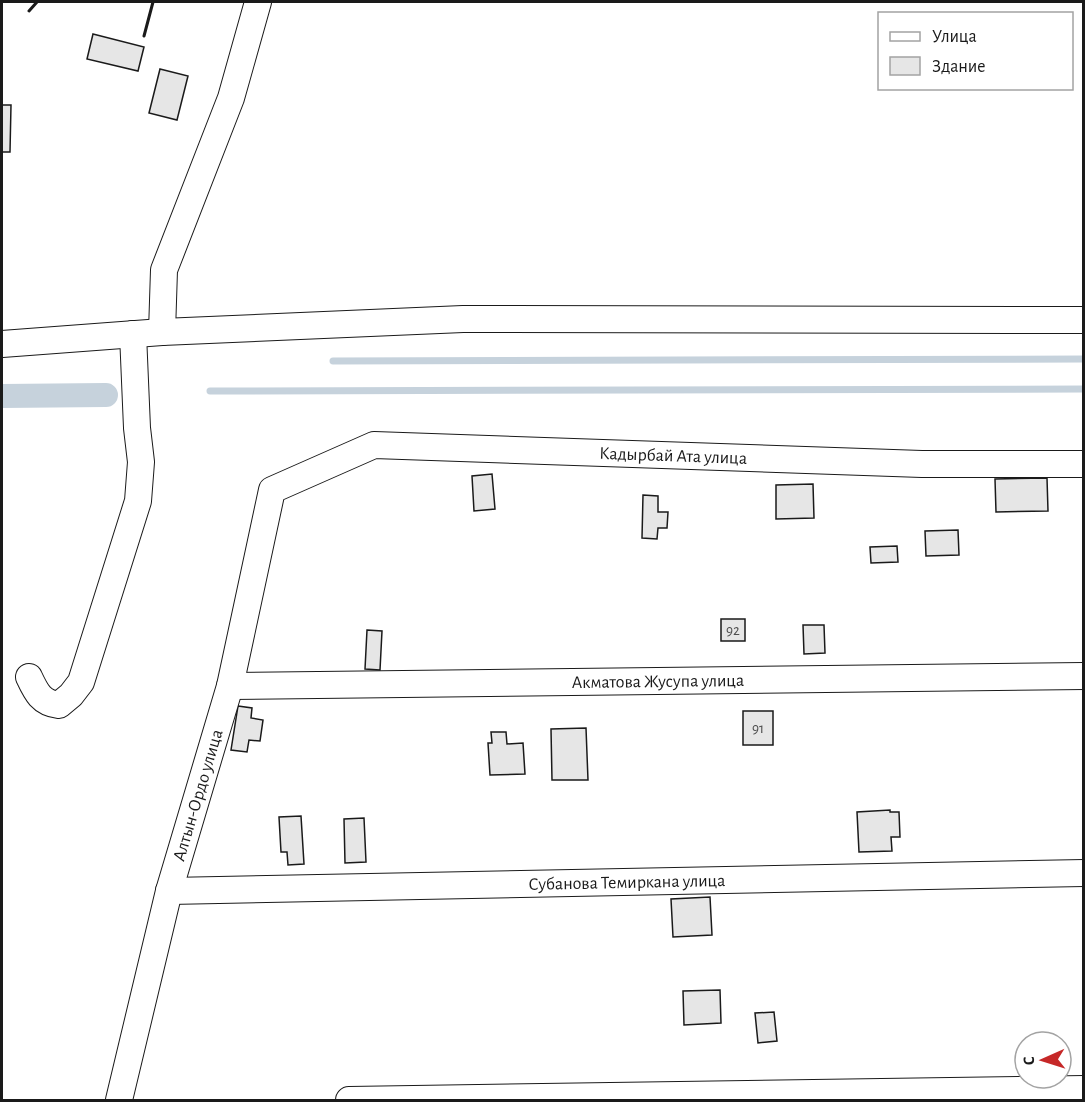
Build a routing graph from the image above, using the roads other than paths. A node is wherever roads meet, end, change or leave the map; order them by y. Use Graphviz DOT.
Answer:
graph roads {
  1 [pos="258,2"];
  2 [pos="1083,320"];
  3 [pos="174,332"];
  4 [pos="133,334"];
  5 [pos="2,344"];
  6 [pos="1083,464"];
  7 [pos="272,490"];
  8 [pos="1083,676"];
  9 [pos="29,677"];
  10 [pos="230,687"];
  11 [pos="1083,873"];
  12 [pos="169,891"];
  13 [pos="1083,1089"];
  14 [pos="119,1101"];
  15 [pos="350,1101"];
  1 -- 3 [label="street"];
  2 -- 3 [label="street"];
  3 -- 4 [label="street"];
  4 -- 5 [label="street"];
  4 -- 9 [label="street"];
  6 -- 7 [label="street, Кадырбай Ата улица"];
  7 -- 10 [label="street, Алтын-Ордо улица"];
  8 -- 10 [label="street, Акматова Жусупа улица"];
  10 -- 12 [label="street, Алтын-Ордо улица"];
  11 -- 12 [label="street, Субанова Темиркана улица"];
  12 -- 14 [label="street, Алтын-Ордо улица"];
  13 -- 15 [label="street"];
}
